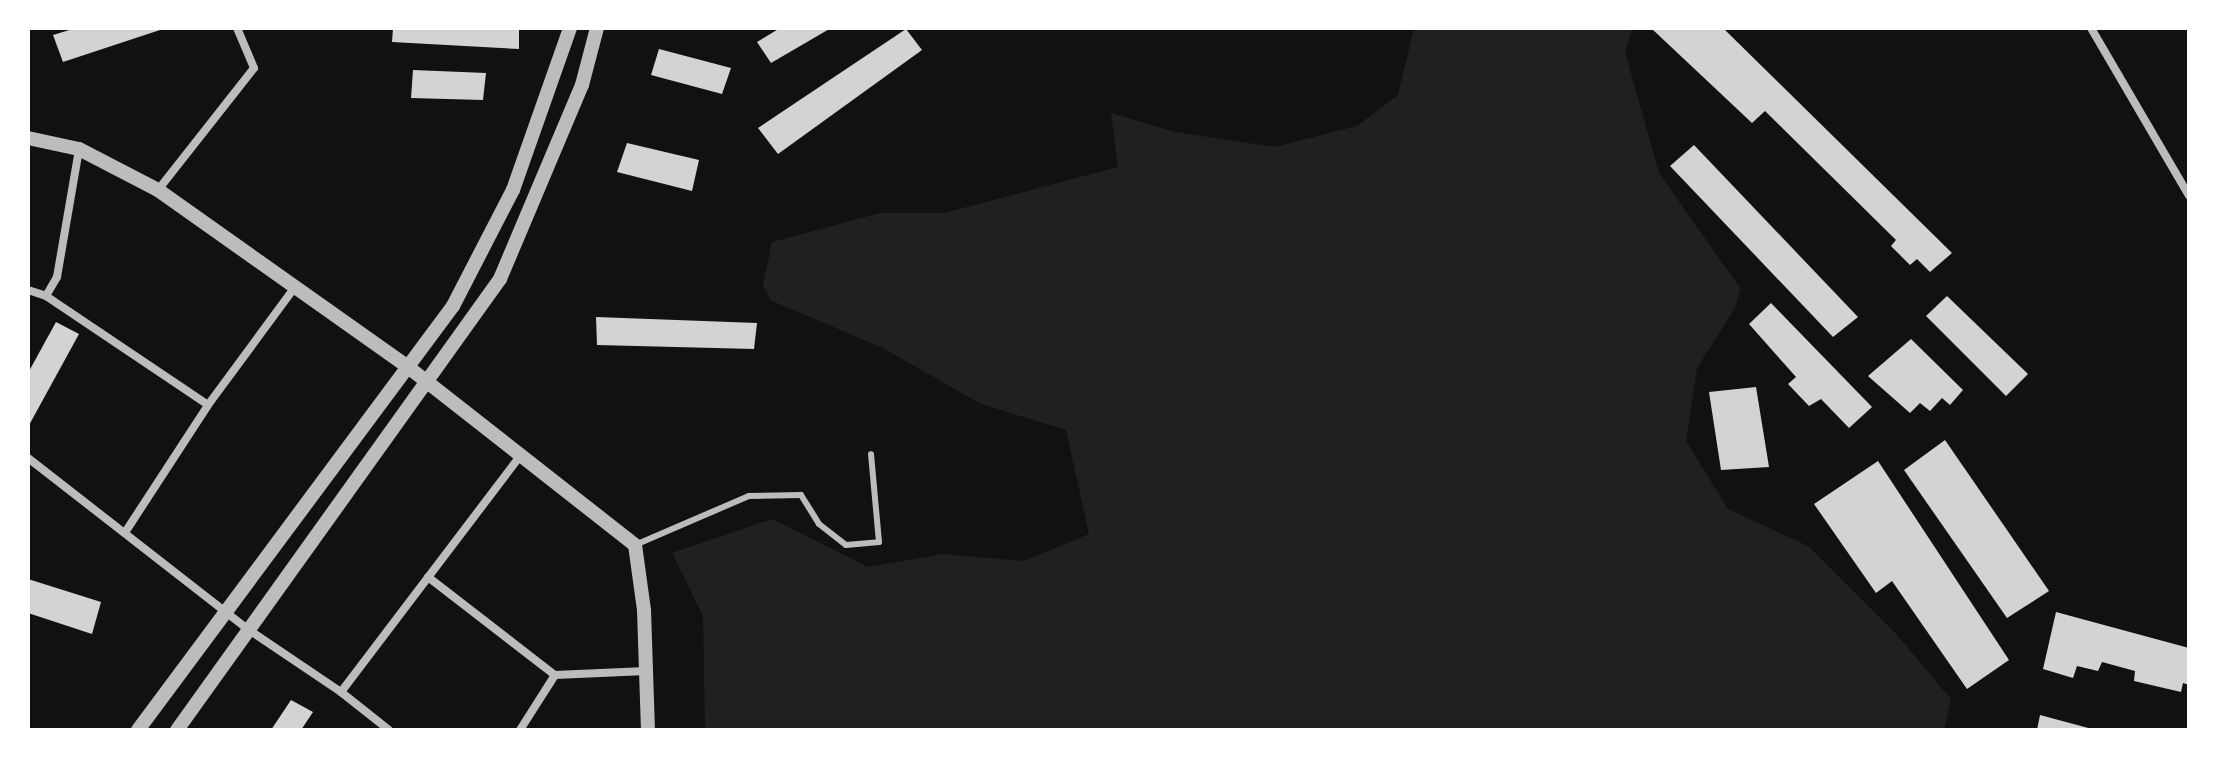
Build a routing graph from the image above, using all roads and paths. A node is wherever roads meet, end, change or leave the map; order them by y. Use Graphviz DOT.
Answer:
graph roads {
  1 [pos="237,28"];
  2 [pos="570,28"];
  3 [pos="597,28"];
  4 [pos="2091,28"];
  5 [pos="28,138"];
  6 [pos="79,149"];
  7 [pos="158,190"];
  8 [pos="2189,196"];
  9 [pos="295,287"];
  10 [pos="28,290"];
  11 [pos="46,296"];
  12 [pos="408,367"];
  13 [pos="426,381"];
  14 [pos="208,405"];
  15 [pos="871,454"];
  16 [pos="521,455"];
  17 [pos="28,458"];
  18 [pos="126,531"];
  19 [pos="635,545"];
  20 [pos="428,577"];
  21 [pos="226,610"];
  22 [pos="246,628"];
  23 [pos="646,671"];
  24 [pos="555,675"];
  25 [pos="341,692"];
  26 [pos="138,730"];
  27 [pos="177,730"];
  28 [pos="389,730"];
  29 [pos="520,730"];
  30 [pos="648,730"];
  1 -- 7 [label="street"];
  2 -- 12 [label="street"];
  3 -- 13 [label="street"];
  4 -- 8 [label="street"];
  5 -- 6 [label="street"];
  6 -- 7 [label="street"];
  6 -- 11 [label="street"];
  7 -- 9 [label="street"];
  9 -- 12 [label="street"];
  9 -- 14 [label="street"];
  10 -- 11 [label="street"];
  11 -- 14 [label="street"];
  12 -- 13 [label="street"];
  12 -- 21 [label="street"];
  13 -- 16 [label="street"];
  13 -- 22 [label="street"];
  14 -- 18 [label="street"];
  15 -- 19 [label="lane"];
  16 -- 19 [label="street"];
  16 -- 20 [label="street"];
  17 -- 18 [label="street"];
  18 -- 21 [label="street"];
  19 -- 23 [label="street"];
  20 -- 24 [label="street"];
  20 -- 25 [label="street"];
  21 -- 22 [label="street"];
  21 -- 26 [label="street"];
  22 -- 25 [label="street"];
  22 -- 27 [label="street"];
  23 -- 24 [label="street"];
  23 -- 30 [label="street"];
  24 -- 29 [label="street"];
  25 -- 28 [label="street"];
}
